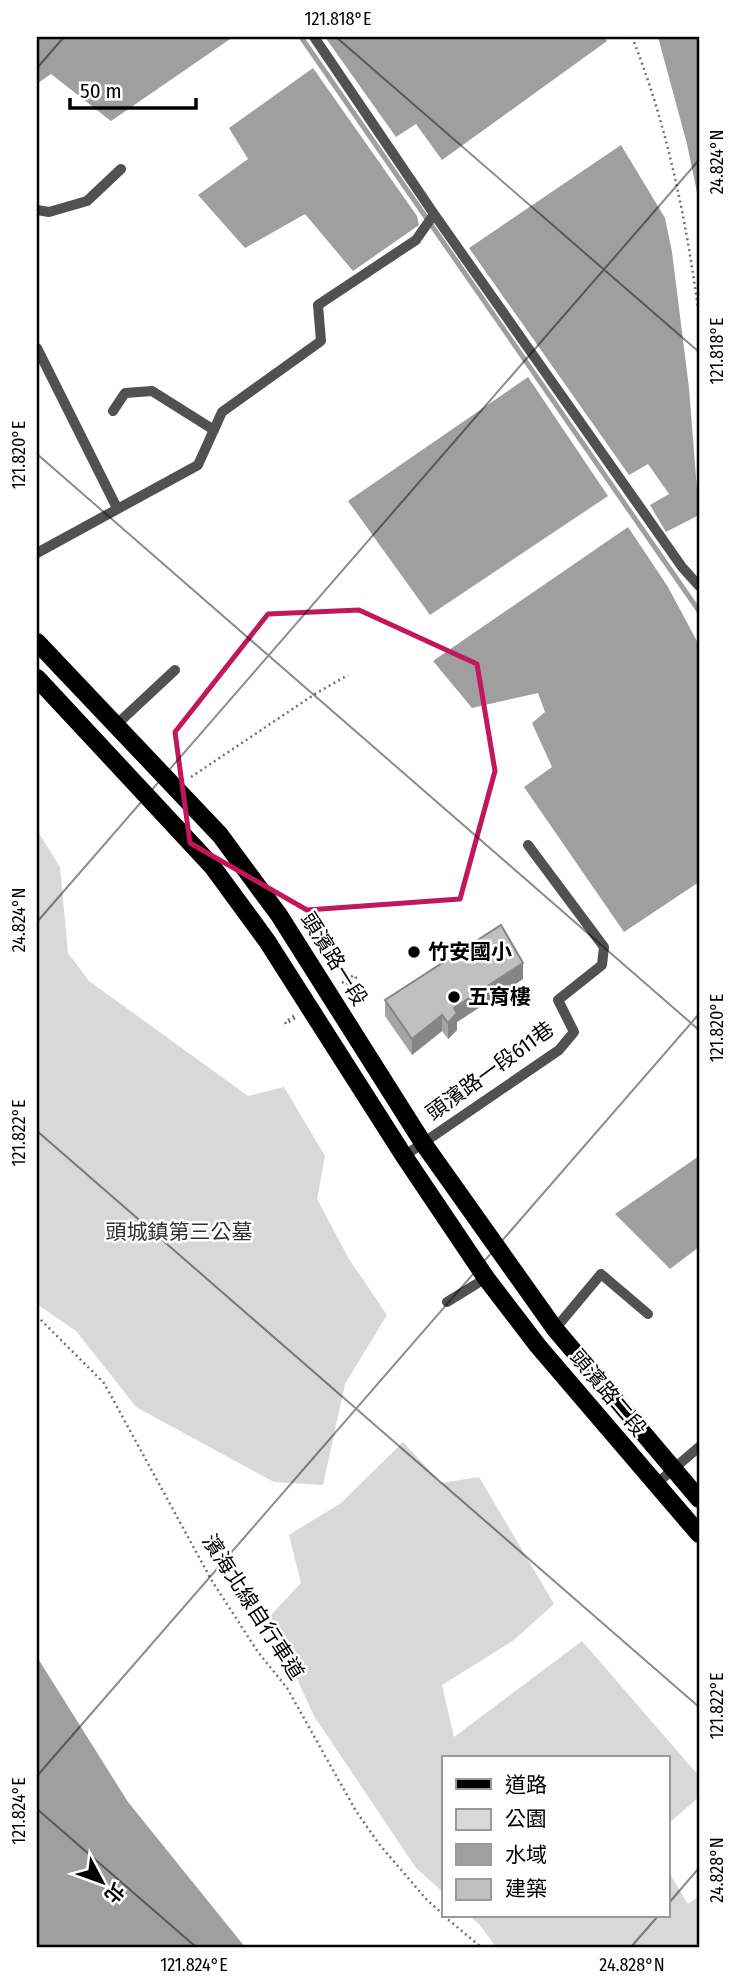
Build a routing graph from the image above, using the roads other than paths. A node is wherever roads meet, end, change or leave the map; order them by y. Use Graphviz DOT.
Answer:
graph roads {
  1 [pos="314,37"];
  2 [pos="121,169"];
  3 [pos="37,209"];
  4 [pos="434,214"];
  5 [pos="37,348"];
  6 [pos="113,411"];
  7 [pos="214,430"];
  8 [pos="117,508"];
  9 [pos="37,553"];
  10 [pos="699,586"];
  11 [pos="37,642"];
  12 [pos="175,670"];
  13 [pos="37,678"];
  14 [pos="115,726"];
  15 [pos="528,845"];
  16 [pos="353,1032"];
  17 [pos="333,1043"];
  18 [pos="382,1078"];
  19 [pos="363,1091"];
  20 [pos="422,1143"];
  21 [pos="404,1156"];
  22 [pos="486,1278"];
  23 [pos="447,1303"];
  24 [pos="648,1314"];
  25 [pos="555,1329"];
  26 [pos="699,1447"];
  27 [pos="673,1469"];
  28 [pos="656,1484"];
  29 [pos="699,1499"];
  30 [pos="699,1534"];
  1 -- 4 [label="lane"];
  2 -- 3 [label="lane"];
  4 -- 7 [label="lane"];
  4 -- 10 [label="lane"];
  5 -- 8 [label="lane"];
  6 -- 7 [label="lane"];
  7 -- 8 [label="lane"];
  8 -- 9 [label="lane"];
  11 -- 14 [label="main road, 頭濱路一段"];
  12 -- 14 [label="lane"];
  13 -- 17 [label="main road"];
  14 -- 16 [label="main road, 頭濱路一段"];
  15 -- 20 [label="lane, 頭濱路一段611巷"];
  16 -- 17 [label="main road"];
  16 -- 18 [label="main road, 頭濱路一段"];
  17 -- 19 [label="main road"];
  18 -- 19 [label="main road"];
  18 -- 20 [label="main road, 頭濱路一段"];
  19 -- 21 [label="main road"];
  20 -- 21 [label="lane, 頭濱路一段611巷"];
  20 -- 25 [label="main road, 頭濱路一段"];
  21 -- 22 [label="main road"];
  22 -- 23 [label="lane"];
  22 -- 28 [label="main road, 頭濱路二段"];
  24 -- 25 [label="lane"];
  25 -- 27 [label="main road, 頭濱路二段"];
  26 -- 27 [label="lane"];
  27 -- 28 [label="lane"];
  27 -- 29 [label="main road, 頭濱路二段"];
  28 -- 30 [label="main road, 頭濱路二段"];
}
